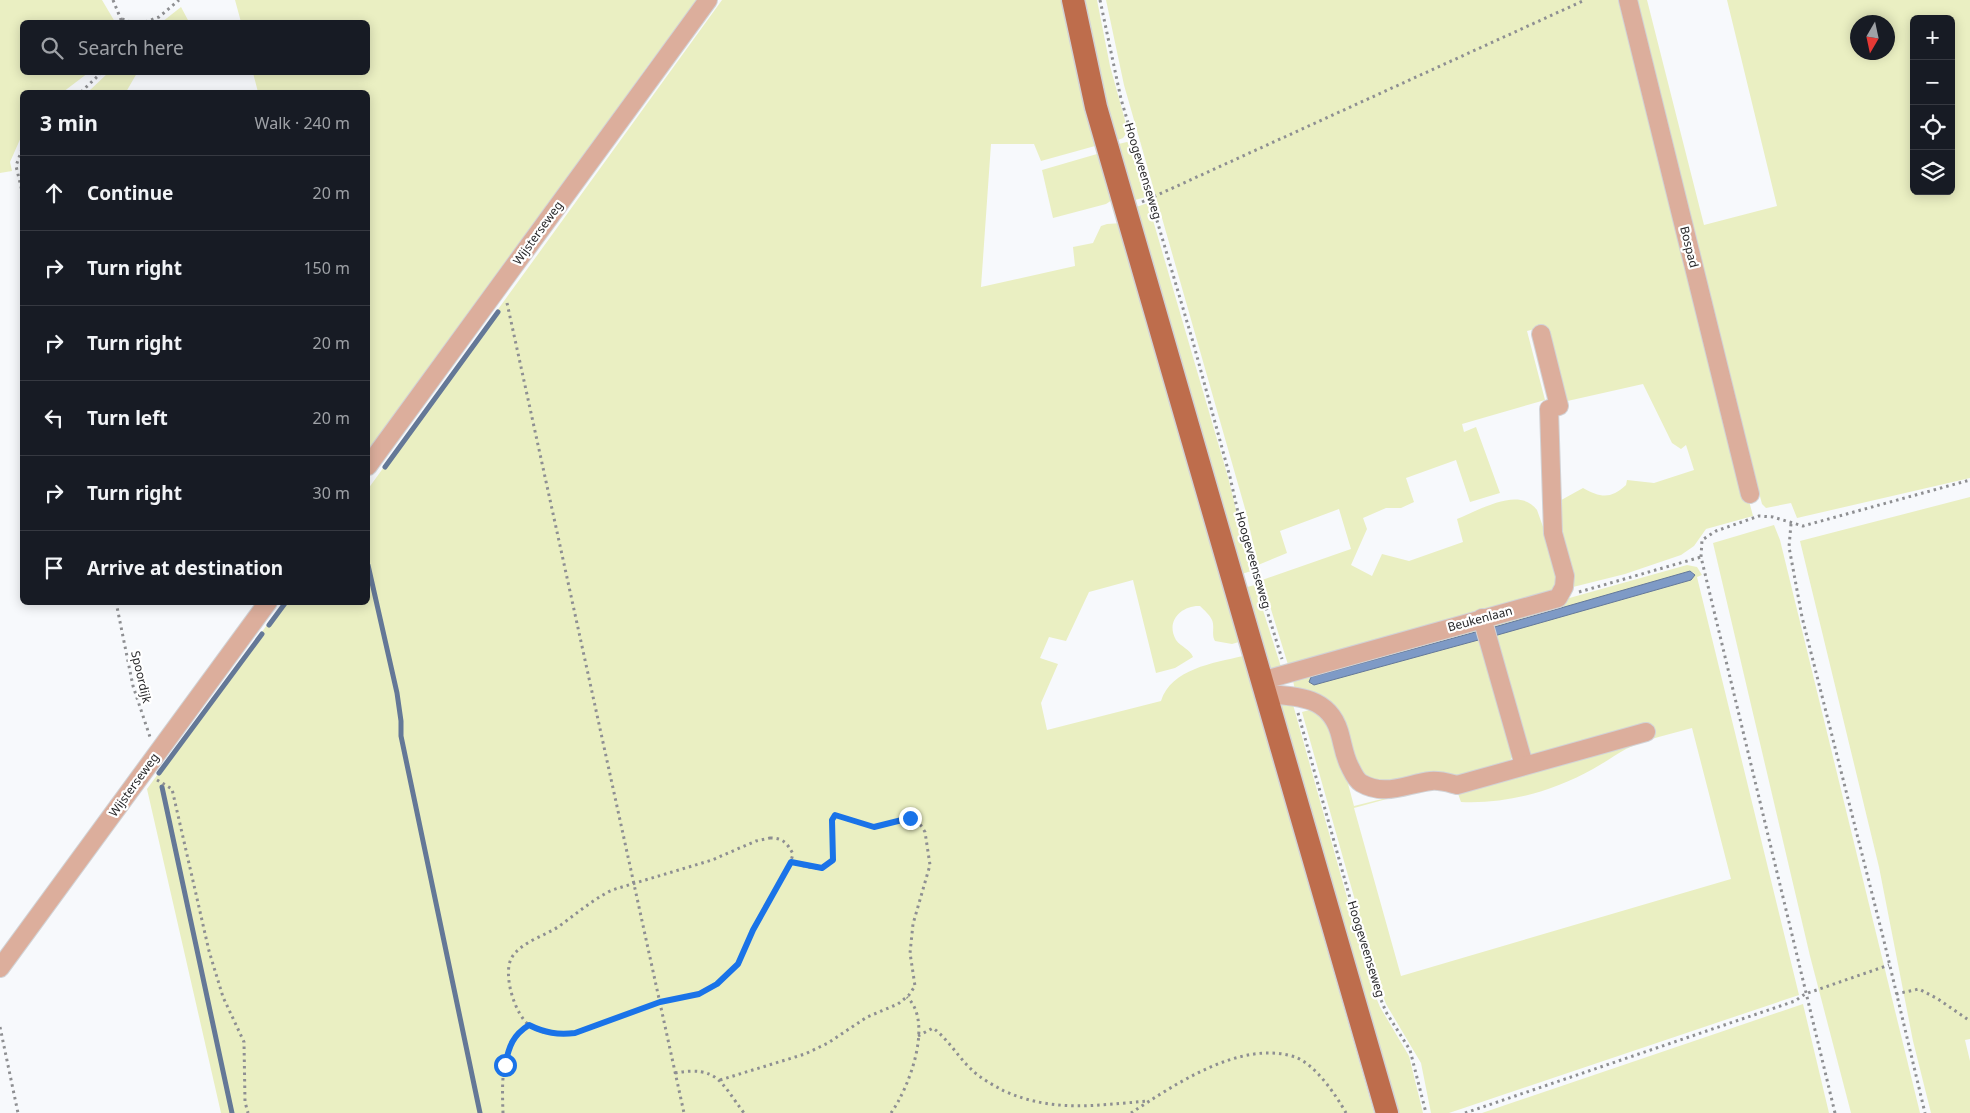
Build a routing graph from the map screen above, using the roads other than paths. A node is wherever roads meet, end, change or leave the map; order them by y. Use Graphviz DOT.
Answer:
graph roads {
  1 [pos="708,0"];
  2 [pos="1074,0"];
  3 [pos="1628,0"];
  4 [pos="1541,334"];
  5 [pos="370,463"];
  6 [pos="1750,494"];
  7 [pos="266,605"];
  8 [pos="1482,618"];
  9 [pos="1263,687"];
  10 [pos="1646,732"];
  11 [pos="1524,765"];
  12 [pos="0,968"];
  13 [pos="1387,1113"];
  1 -- 5 [label="street, Wijsterseweg"];
  2 -- 9 [label="main road, Hoogeveenseweg"];
  3 -- 6 [label="street, Bospad"];
  4 -- 8 [label="street, Beukenlaan"];
  7 -- 12 [label="street, Wijsterseweg"];
  8 -- 9 [label="street, Beukenlaan"];
  8 -- 11 [label="street"];
  9 -- 11 [label="street"];
  9 -- 13 [label="main road, Hoogeveenseweg"];
  10 -- 11 [label="street"];
}
